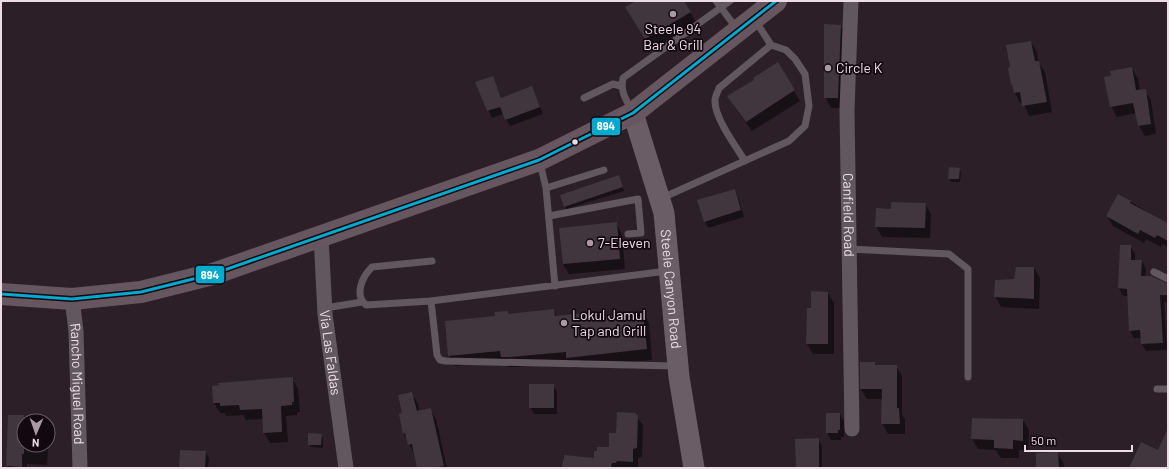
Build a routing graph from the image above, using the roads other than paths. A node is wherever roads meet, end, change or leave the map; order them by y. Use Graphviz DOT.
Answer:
graph roads {
  1 [pos="716,1"];
  2 [pos="730,1"];
  3 [pos="776,1"];
  4 [pos="851,1"];
  5 [pos="721,8"];
  6 [pos="746,25"];
  7 [pos="772,45"];
  8 [pos="621,86"];
  9 [pos="584,98"];
  10 [pos="633,113"];
  11 [pos="539,160"];
  12 [pos="744,161"];
  13 [pos="604,170"];
  14 [pos="546,188"];
  15 [pos="659,199"];
  16 [pos="549,216"];
  17 [pos="628,234"];
  18 [pos="321,236"];
  19 [pos="849,249"];
  20 [pos="432,261"];
  21 [pos="669,271"];
  22 [pos="1154,272"];
  23 [pos="1168,280"];
  24 [pos="555,286"];
  25 [pos="1,294"];
  26 [pos="72,299"];
  27 [pos="431,301"];
  28 [pos="362,302"];
  29 [pos="325,308"];
  30 [pos="678,366"];
  31 [pos="968,377"];
  32 [pos="1157,389"];
  33 [pos="1168,389"];
  34 [pos="852,429"];
  35 [pos="80,468"];
  36 [pos="346,468"];
  37 [pos="694,468"];
  1 -- 5 [label="lane"];
  2 -- 5 [label="lane"];
  3 -- 6 [label="highway"];
  4 -- 19 [label="street, Canfield Road"];
  5 -- 6 [label="lane"];
  5 -- 8 [label="lane"];
  6 -- 7 [label="lane"];
  6 -- 10 [label="highway"];
  7 -- 12 [label="lane"];
  7 -- 12 [label="lane"];
  8 -- 9 [label="lane"];
  8 -- 10 [label="lane"];
  10 -- 11 [label="highway"];
  10 -- 15 [label="street, Steele Canyon Road"];
  11 -- 14 [label="lane"];
  11 -- 18 [label="highway"];
  12 -- 15 [label="lane"];
  13 -- 14 [label="lane"];
  14 -- 16 [label="lane"];
  15 -- 21 [label="street, Steele Canyon Road"];
  16 -- 17 [label="lane"];
  16 -- 24 [label="lane"];
  18 -- 26 [label="highway"];
  18 -- 29 [label="street, Via Las Faldas"];
  19 -- 31 [label="lane"];
  19 -- 34 [label="street, Canfield Road"];
  20 -- 28 [label="lane"];
  21 -- 24 [label="lane"];
  21 -- 30 [label="street, Steele Canyon Road"];
  22 -- 23 [label="lane"];
  24 -- 27 [label="lane"];
  25 -- 26 [label="highway"];
  26 -- 35 [label="street, Rancho Miguel Road"];
  27 -- 28 [label="lane"];
  27 -- 30 [label="lane"];
  28 -- 29 [label="lane"];
  29 -- 36 [label="street, Via Las Faldas"];
  30 -- 37 [label="street, Steele Canyon Road"];
  32 -- 33 [label="lane"];
}
